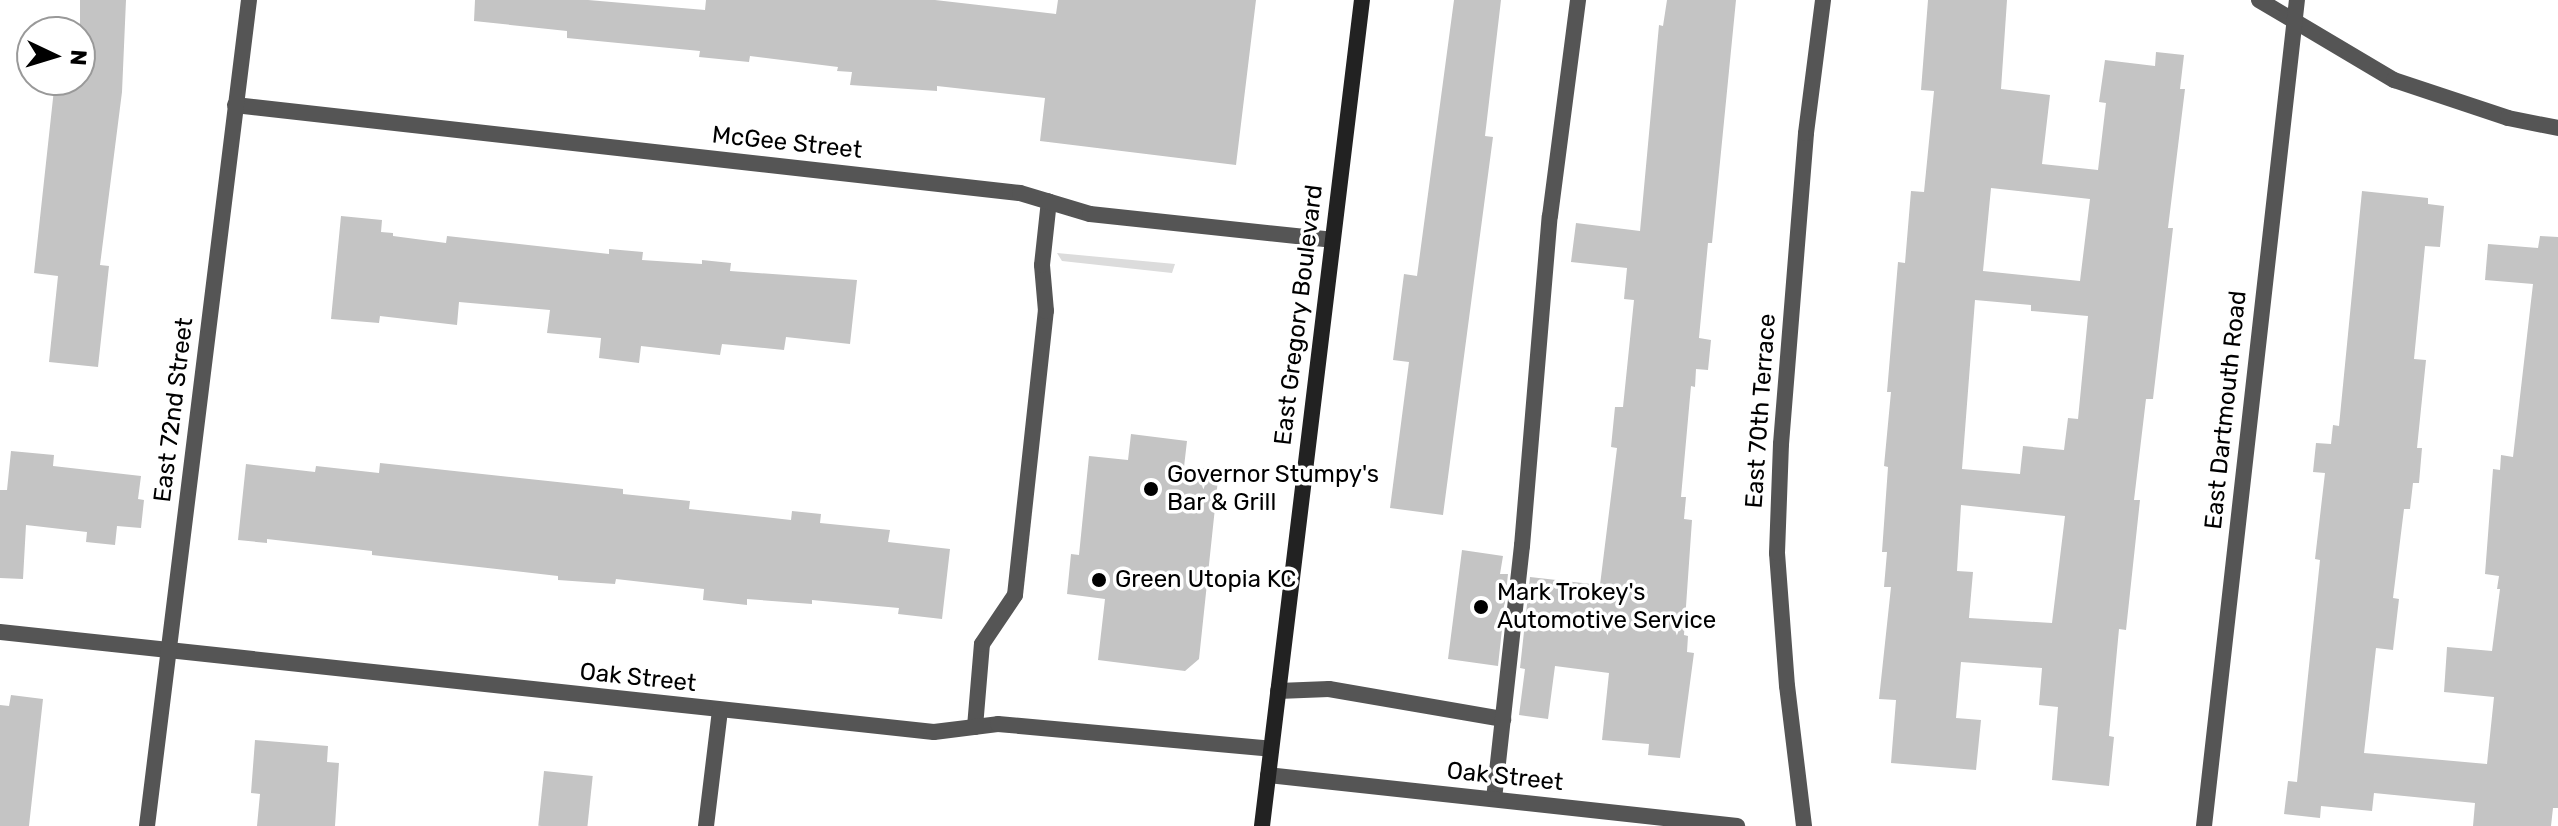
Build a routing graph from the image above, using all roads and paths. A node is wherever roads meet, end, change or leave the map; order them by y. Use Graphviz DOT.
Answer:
graph roads {
  1 [pos="249,0"];
  2 [pos="1362,0"];
  3 [pos="1578,0"];
  4 [pos="1823,0"];
  5 [pos="2259,0"];
  6 [pos="2297,0"];
  7 [pos="2294,19"];
  8 [pos="235,105"];
  9 [pos="2558,128"];
  10 [pos="1049,201"];
  11 [pos="1332,240"];
  12 [pos="0,632"];
  13 [pos="168,653"];
  14 [pos="1278,691"];
  15 [pos="720,710"];
  16 [pos="1503,719"];
  17 [pos="975,727"];
  18 [pos="1271,749"];
  19 [pos="1268,775"];
  20 [pos="1494,799"];
  21 [pos="147,826"];
  22 [pos="706,826"];
  23 [pos="1262,826"];
  24 [pos="1737,826"];
  25 [pos="1804,826"];
  26 [pos="2204,826"];
  1 -- 8 [label="street, East 72nd Street"];
  2 -- 11 [label="main road, East Gregory Boulevard"];
  3 -- 16 [label="street"];
  4 -- 25 [label="street, East 70th Terrace"];
  5 -- 7 [label="street"];
  6 -- 7 [label="street, East Dartmouth Road"];
  7 -- 9 [label="street"];
  7 -- 26 [label="street, East Dartmouth Road"];
  8 -- 10 [label="street, McGee Street"];
  8 -- 13 [label="street, East 72nd Street"];
  10 -- 11 [label="street, McGee Street"];
  10 -- 17 [label="street"];
  11 -- 14 [label="main road, East Gregory Boulevard"];
  12 -- 13 [label="street, Oak Street"];
  13 -- 15 [label="street, Oak Street"];
  13 -- 21 [label="street, East 72nd Street"];
  14 -- 16 [label="street"];
  14 -- 18 [label="main road, East Gregory Boulevard"];
  15 -- 17 [label="street, Oak Street"];
  15 -- 22 [label="street"];
  16 -- 20 [label="street"];
  17 -- 18 [label="street, Oak Street"];
  18 -- 19 [label="main road, East Gregory Boulevard"];
  19 -- 20 [label="street, Oak Street"];
  19 -- 23 [label="main road, East Gregory Boulevard"];
  20 -- 24 [label="street, Oak Street"];
}
